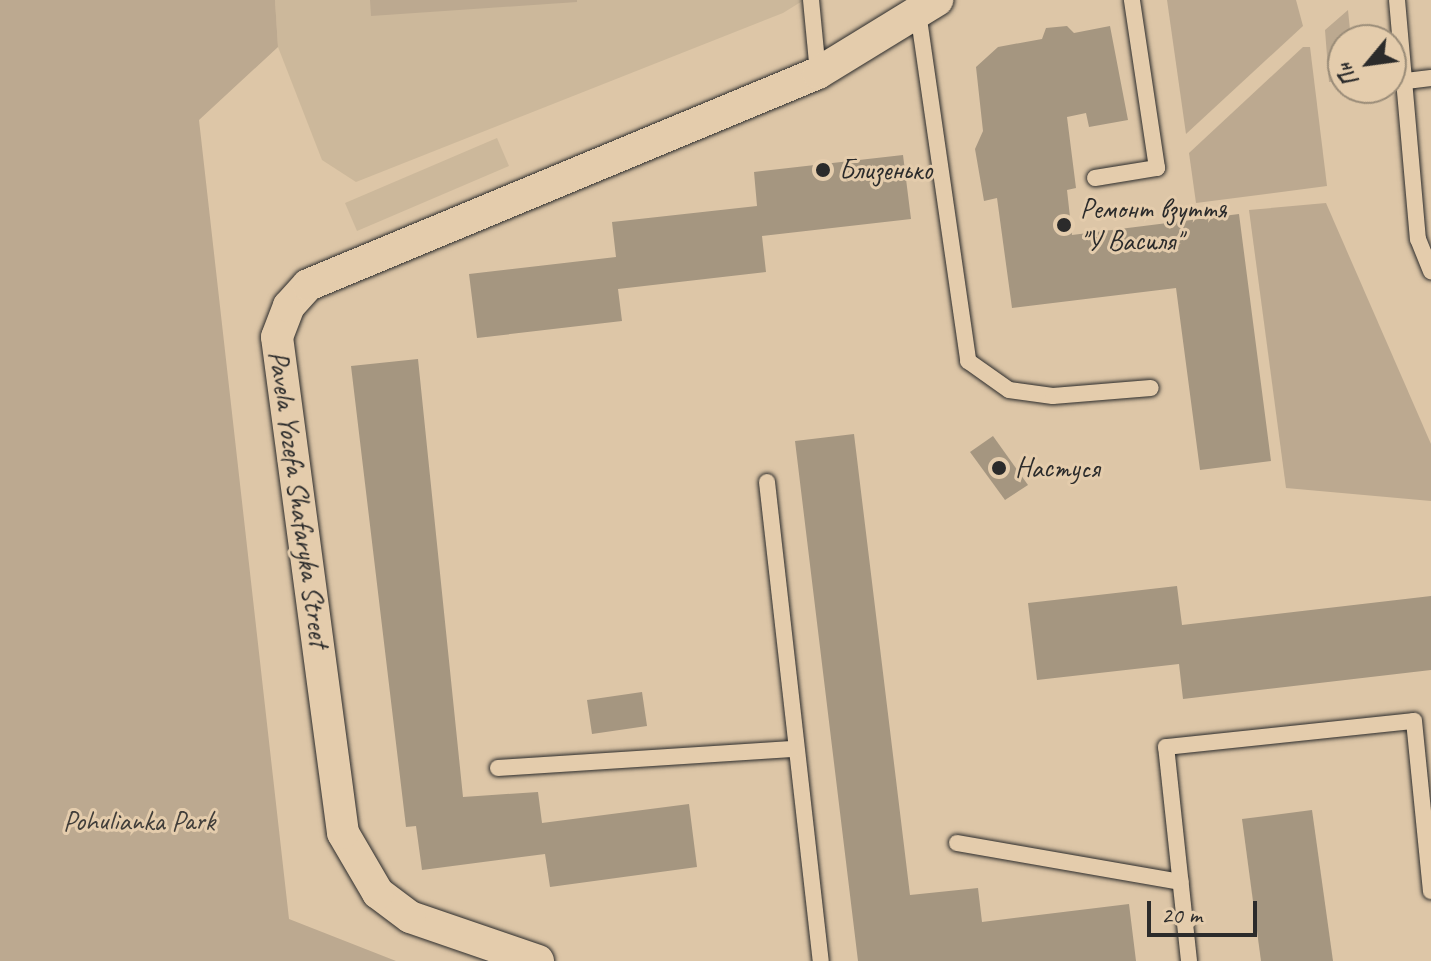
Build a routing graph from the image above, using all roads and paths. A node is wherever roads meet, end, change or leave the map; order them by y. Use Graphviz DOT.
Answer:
graph roads {
  1 [pos="811,0"];
  2 [pos="1132,0"];
  3 [pos="1397,0"];
  4 [pos="928,6"];
  5 [pos="1400,24"];
  6 [pos="818,73"];
  7 [pos="1431,78"];
  8 [pos="1407,81"];
  9 [pos="1407,94"];
  10 [pos="1095,178"];
  11 [pos="1431,272"];
  12 [pos="1151,388"];
  13 [pos="767,482"];
  14 [pos="795,749"];
  15 [pos="498,768"];
  16 [pos="957,843"];
  17 [pos="1181,882"];
  18 [pos="1431,891"];
  19 [pos="538,961"];
  20 [pos="821,961"];
  21 [pos="1189,961"];
  1 -- 6 [label="lane"];
  2 -- 10 [label="lane"];
  3 -- 5 [label="lane"];
  4 -- 6 [label="street, Pavela Yozefa Shafaryka Street"];
  4 -- 12 [label="lane"];
  6 -- 19 [label="street, Pavela Yozefa Shafaryka Street"];
  7 -- 8 [label="lane"];
  9 -- 11 [label="lane"];
  13 -- 14 [label="lane"];
  14 -- 15 [label="lane"];
  14 -- 20 [label="lane"];
  16 -- 17 [label="lane"];
  17 -- 18 [label="lane"];
  17 -- 21 [label="lane"];
}
